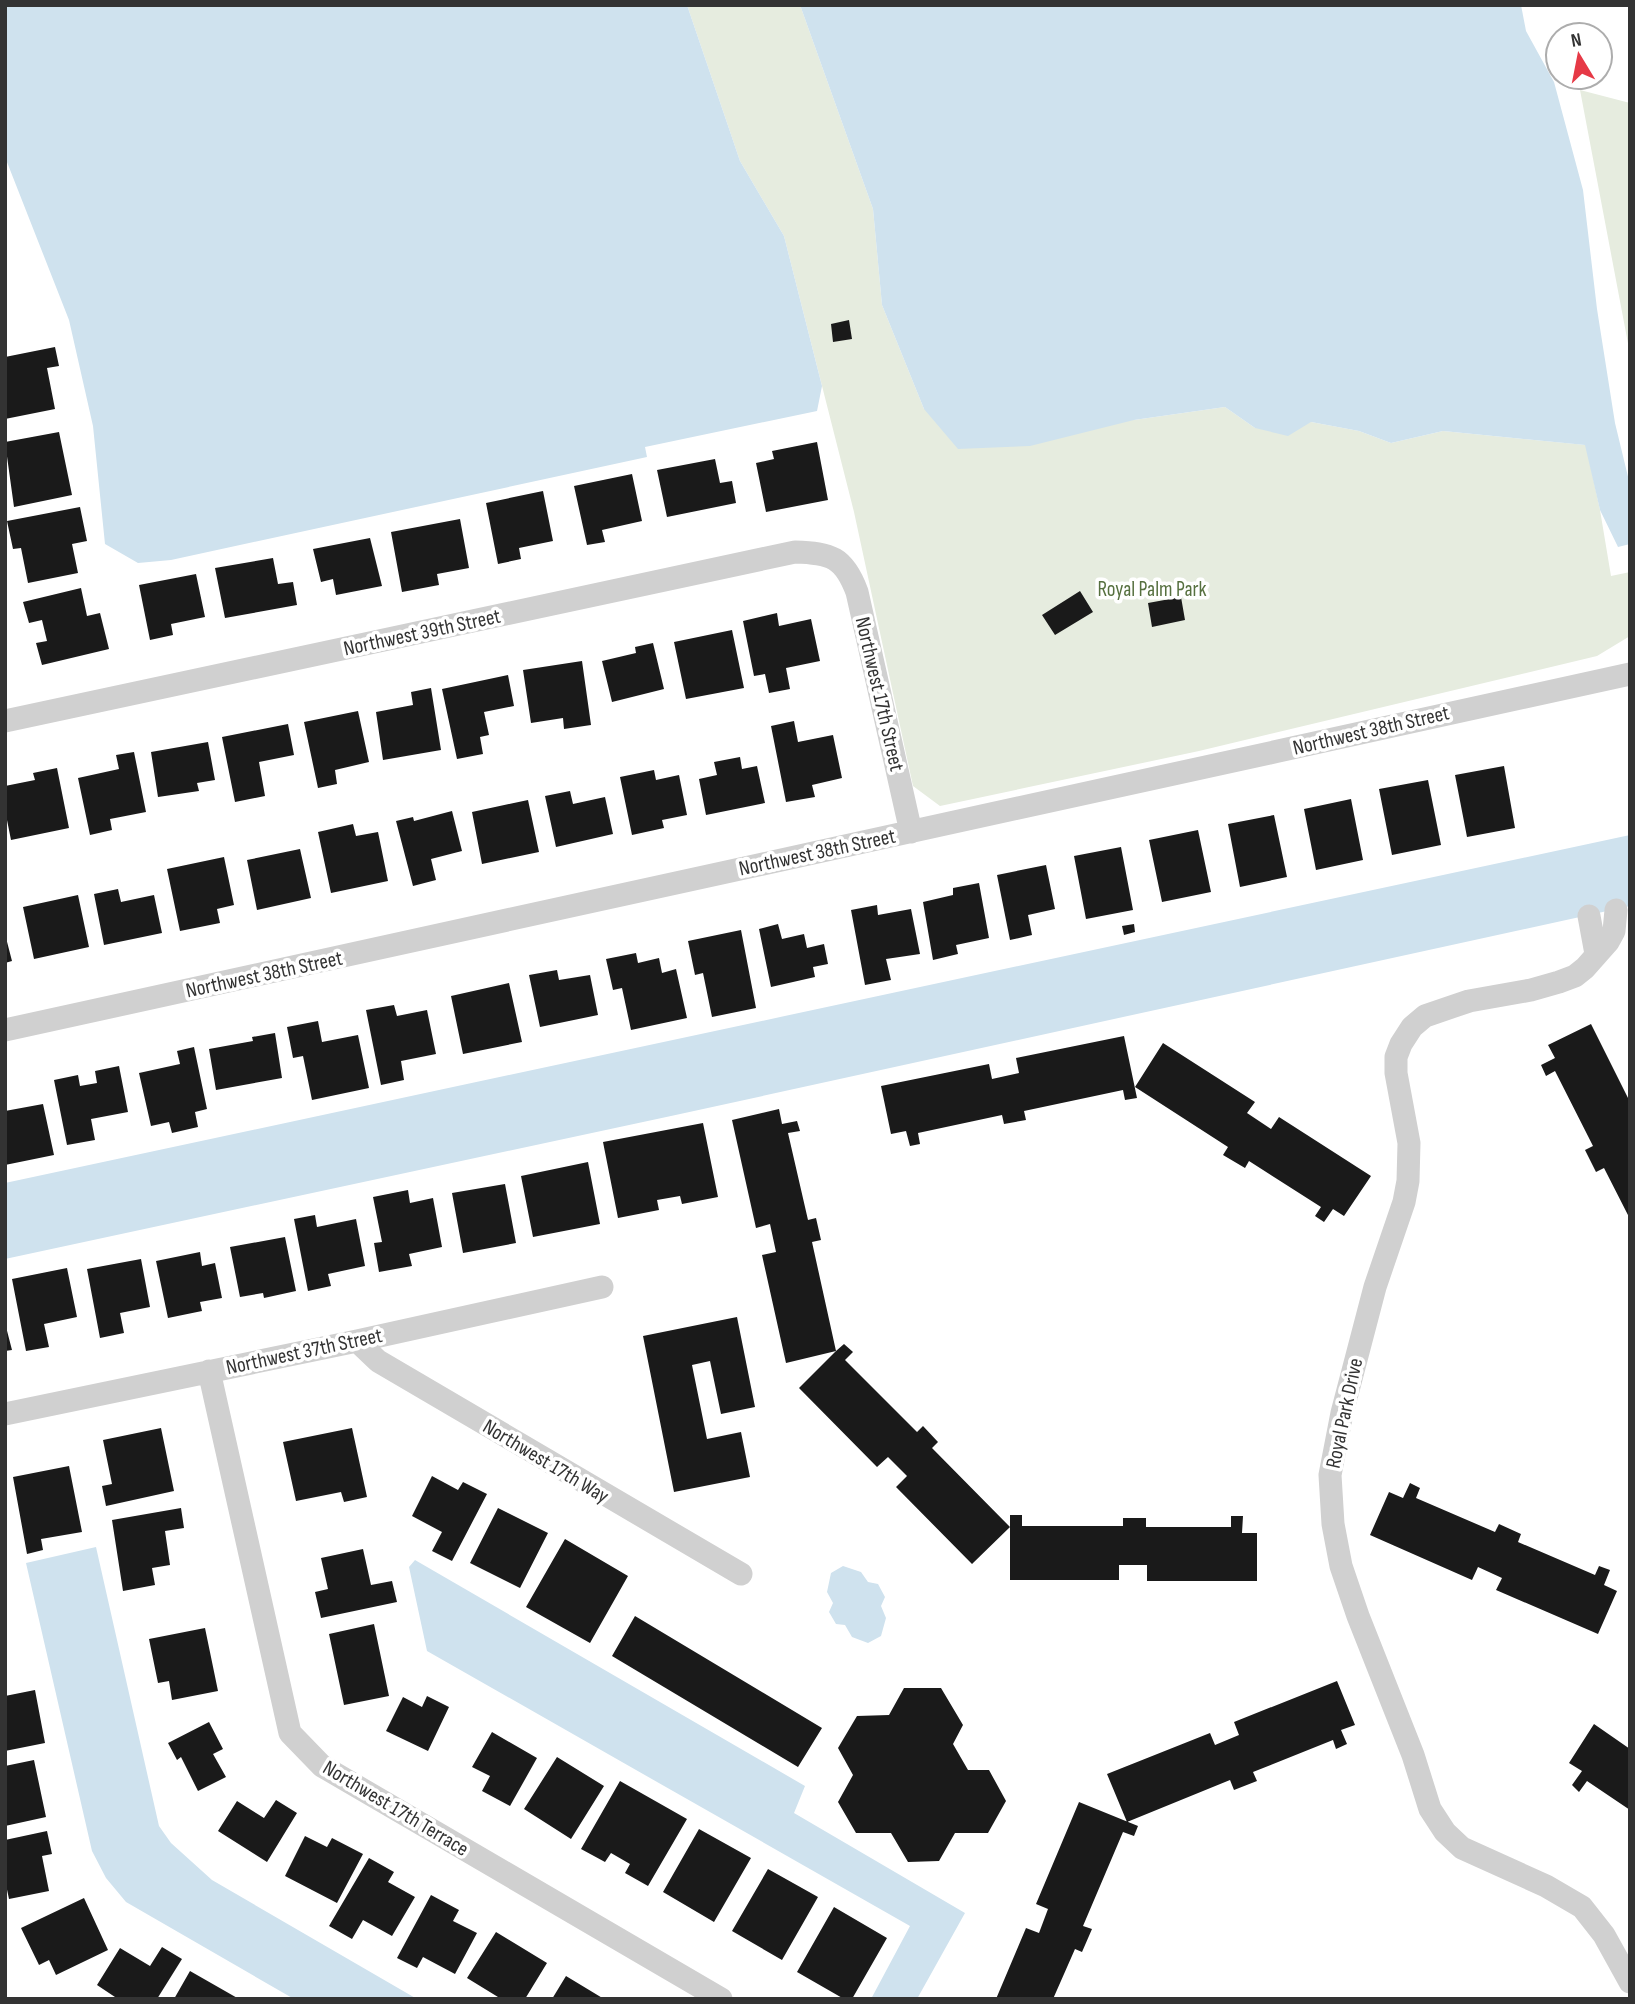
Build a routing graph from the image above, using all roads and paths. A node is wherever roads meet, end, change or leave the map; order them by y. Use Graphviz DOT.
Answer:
graph roads {
  1 [pos="838,561"];
  2 [pos="1630,674"];
  3 [pos="5,721"];
  4 [pos="911,832"];
  5 [pos="1616,910"];
  6 [pos="1589,916"];
  7 [pos="1596,954"];
  8 [pos="5,1030"];
  9 [pos="602,1287"];
  10 [pos="356,1341"];
  11 [pos="209,1371"];
  12 [pos="5,1414"];
  13 [pos="741,1574"];
  14 [pos="1630,1982"];
  15 [pos="721,1999"];
  1 -- 3 [label="street, Northwest 39th Street"];
  1 -- 4 [label="street, Northwest 17th Street"];
  2 -- 4 [label="street, Northwest 38th Street"];
  4 -- 8 [label="street, Northwest 38th Street"];
  5 -- 7 [label="street, Royal Park Drive"];
  6 -- 7 [label="street"];
  7 -- 14 [label="street, Royal Park Drive"];
  9 -- 10 [label="street, Northwest 37th Street"];
  10 -- 11 [label="street, Northwest 37th Street"];
  10 -- 13 [label="street, Northwest 17th Way"];
  11 -- 12 [label="street, Northwest 37th Street"];
  11 -- 15 [label="street, Northwest 17th Terrace"];
}
